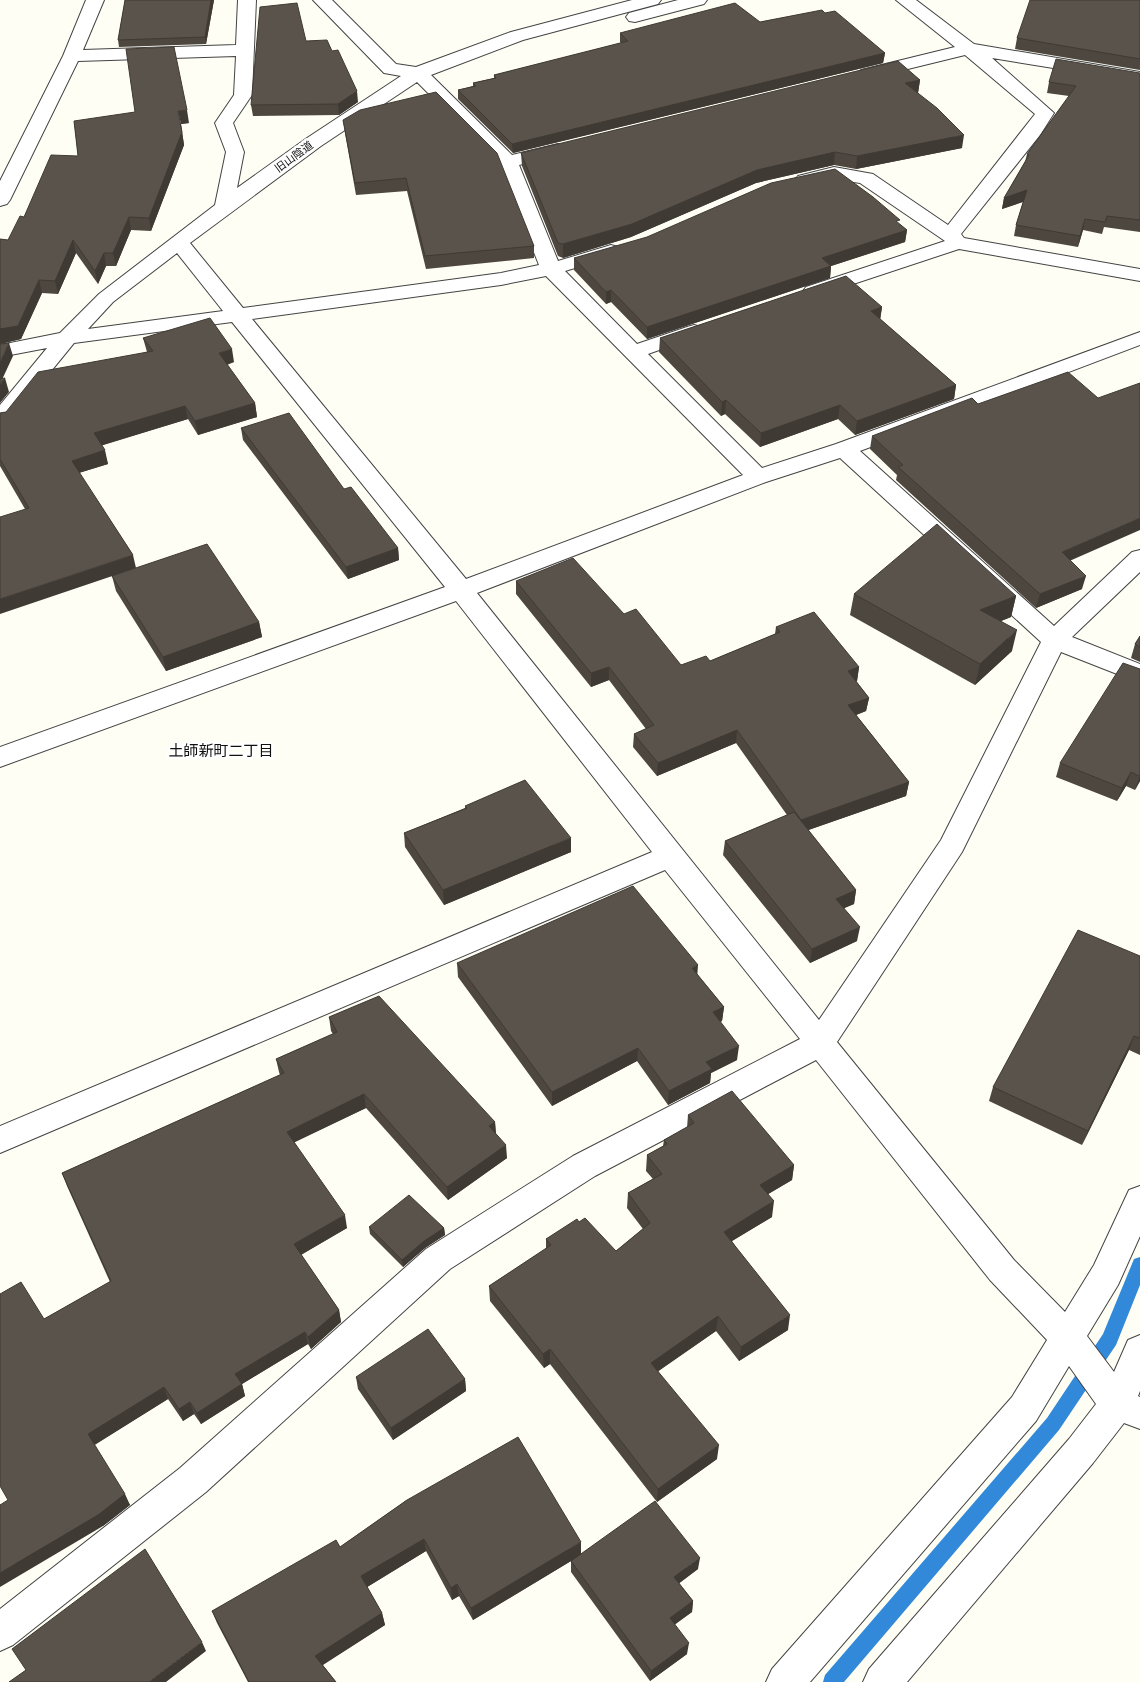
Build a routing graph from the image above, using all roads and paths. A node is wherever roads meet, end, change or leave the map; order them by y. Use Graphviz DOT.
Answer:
graph roads {
  1 [pos="95,0"];
  2 [pos="247,0"];
  3 [pos="322,0"];
  4 [pos="652,0"];
  5 [pos="698,0"];
  6 [pos="905,0"];
  7 [pos="969,49"];
  8 [pos="245,50"];
  9 [pos="72,56"];
  10 [pos="418,73"];
  11 [pos="854,77"];
  12 [pos="1140,77"];
  13 [pos="576,146"];
  14 [pos="508,162"];
  15 [pos="789,183"];
  16 [pos="0,200"];
  17 [pos="224,207"];
  18 [pos="954,239"];
  19 [pos="178,242"];
  20 [pos="630,246"];
  21 [pos="551,269"];
  22 [pos="1140,275"];
  23 [pos="791,299"];
  24 [pos="236,315"];
  25 [pos="717,324"];
  26 [pos="67,338"];
  27 [pos="1140,338"];
  28 [pos="0,351"];
  29 [pos="634,352"];
  30 [pos="0,419"];
  31 [pos="844,449"];
  32 [pos="758,477"];
  33 [pos="1140,558"];
  34 [pos="461,590"];
  35 [pos="1054,640"];
  36 [pos="1140,674"];
  37 [pos="0,757"];
  38 [pos="670,856"];
  39 [pos="820,1043"];
  40 [pos="0,1140"];
  41 [pos="1140,1200"];
  42 [pos="1069,1340"];
  43 [pos="1140,1351"];
  44 [pos="1124,1406"];
  45 [pos="0,1632"];
  46 [pos="785,1682"];
  47 [pos="882,1682"];
  1 -- 9 [label="street"];
  2 -- 8 [label="street"];
  3 -- 10 [label="street"];
  4 -- 10 [label="street, 旧山陰道"];
  5 -- 10 [label="street"];
  6 -- 7 [label="street"];
  7 -- 11 [label="street"];
  7 -- 12 [label="street"];
  7 -- 18 [label="street"];
  8 -- 9 [label="street"];
  8 -- 17 [label="street"];
  9 -- 16 [label="street"];
  10 -- 14 [label="street"];
  10 -- 17 [label="street, 旧山陰道"];
  13 -- 14 [label="street"];
  14 -- 21 [label="street"];
  15 -- 18 [label="street"];
  17 -- 19 [label="street, 旧山陰道"];
  18 -- 22 [label="street"];
  18 -- 23 [label="street"];
  19 -- 24 [label="street"];
  19 -- 26 [label="street, 旧山陰道"];
  20 -- 21 [label="street"];
  21 -- 24 [label="street"];
  21 -- 29 [label="street"];
  24 -- 26 [label="street"];
  24 -- 34 [label="street"];
  25 -- 29 [label="street"];
  26 -- 28 [label="street"];
  26 -- 30 [label="street, 旧山陰道"];
  27 -- 31 [label="street"];
  29 -- 32 [label="street"];
  31 -- 32 [label="street"];
  31 -- 35 [label="street"];
  32 -- 34 [label="street"];
  33 -- 35 [label="street"];
  34 -- 37 [label="street"];
  34 -- 38 [label="street"];
  35 -- 36 [label="street"];
  35 -- 39 [label="street"];
  38 -- 39 [label="street"];
  38 -- 40 [label="street"];
  39 -- 42 [label="street"];
  39 -- 45 [label="street"];
  41 -- 42 [label="street"];
  42 -- 44 [label="street"];
  42 -- 46 [label="street"];
  43 -- 44 [label="street"];
  44 -- 47 [label="street"];
}
